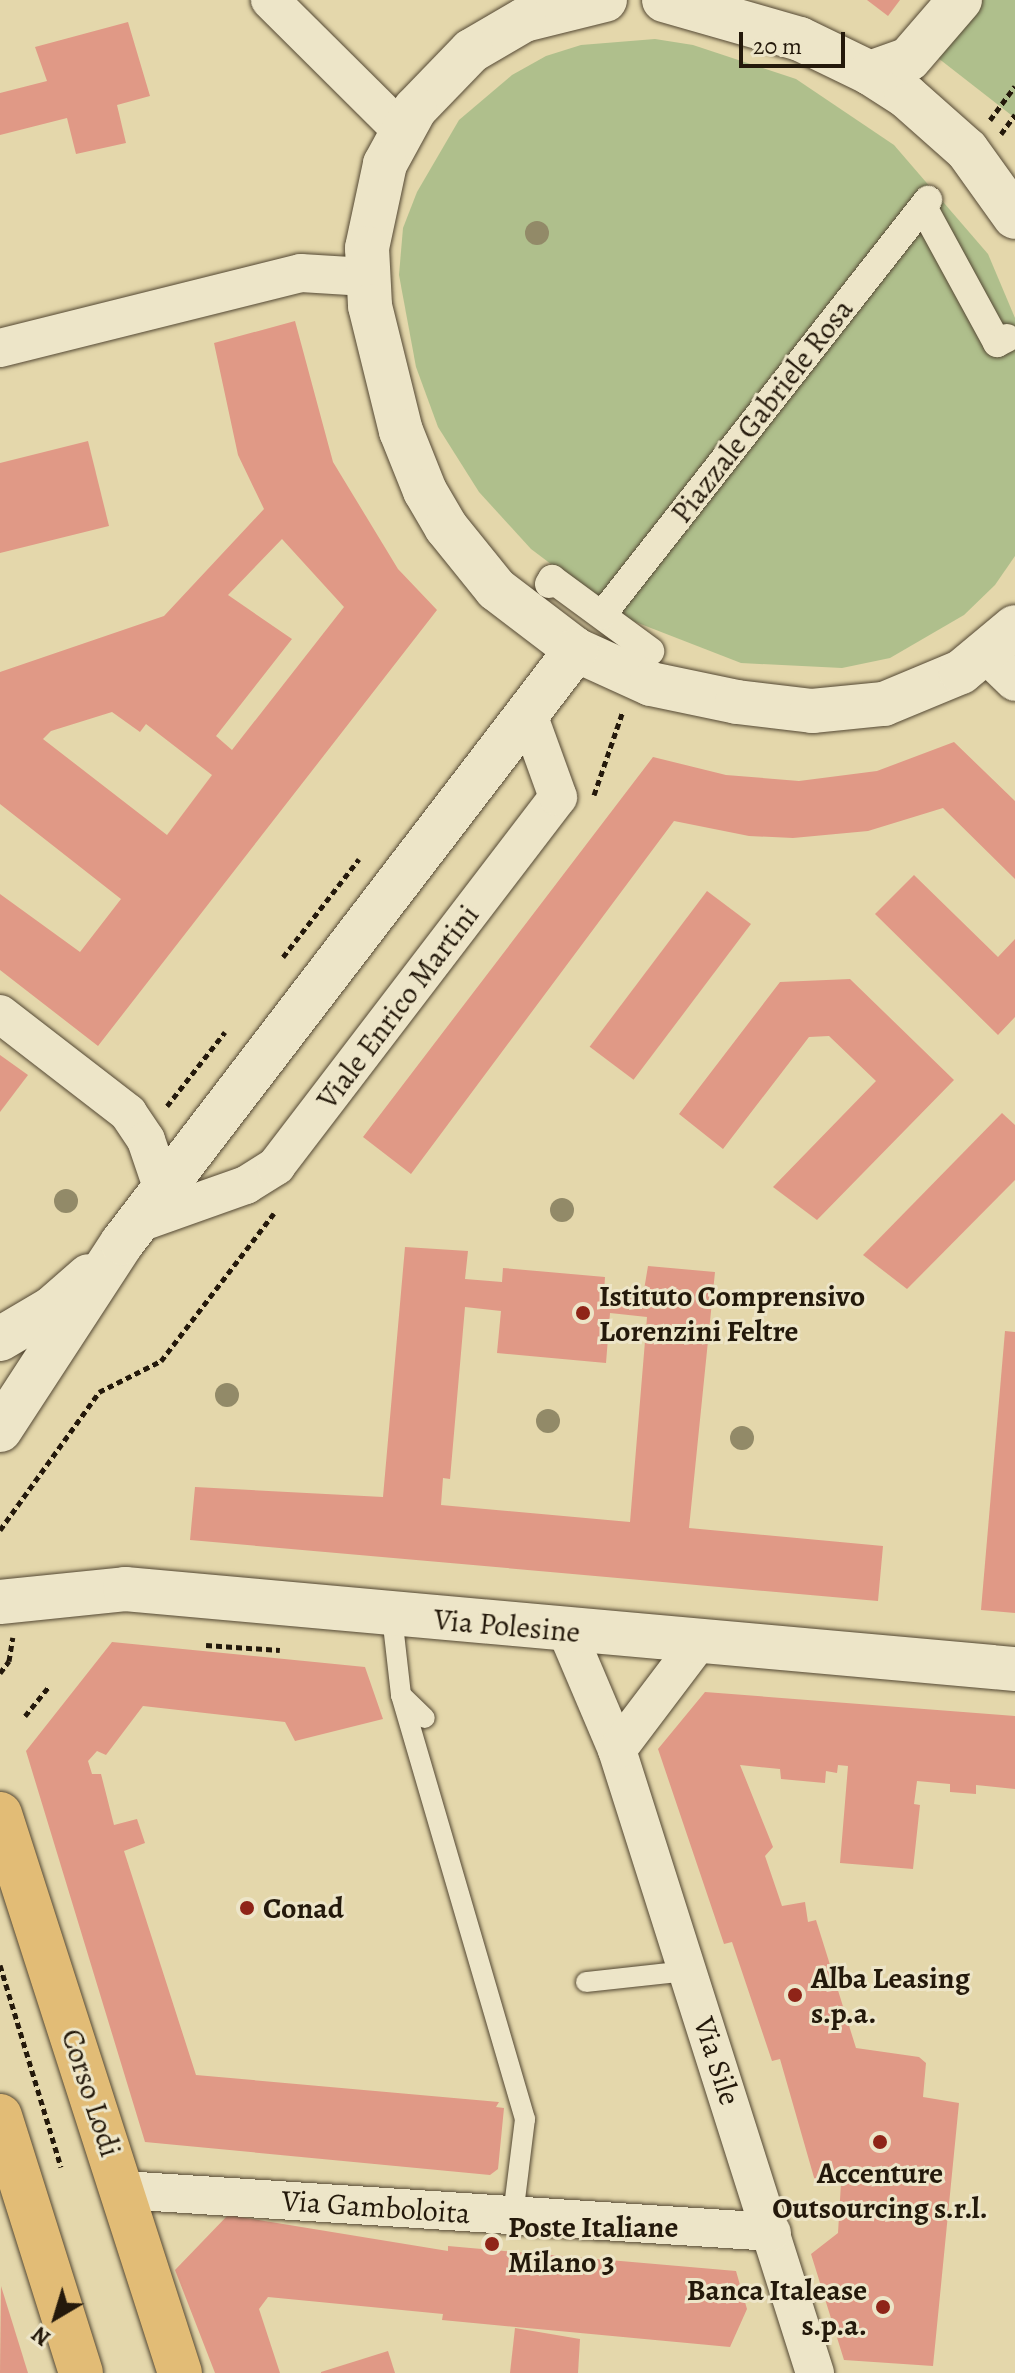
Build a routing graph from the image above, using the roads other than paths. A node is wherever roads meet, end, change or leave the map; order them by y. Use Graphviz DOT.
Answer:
graph roads {
  1 [pos="270,0"];
  2 [pos="664,0"];
  3 [pos="960,0"];
  4 [pos="586,1"];
  5 [pos="870,73"];
  6 [pos="401,130"];
  7 [pos="1015,217"];
  8 [pos="366,277"];
  9 [pos="1007,338"];
  10 [pos="0,348"];
  11 [pos="549,584"];
  12 [pos="602,615"];
  13 [pos="576,650"];
  14 [pos="650,651"];
  15 [pos="1005,654"];
  16 [pos="528,714"];
  17 [pos="0,1014"];
  18 [pos="163,1190"];
  19 [pos="129,1234"];
  20 [pos="0,1339"];
  21 [pos="0,1430"];
  22 [pos="5,1612"];
  23 [pos="392,1616"];
  24 [pos="567,1632"];
  25 [pos="698,1643"];
  26 [pos="1015,1669"];
  27 [pos="401,1695"];
  28 [pos="425,1718"];
  29 [pos="617,1750"];
  30 [pos="0,1814"];
  31 [pos="688,1971"];
  32 [pos="586,1982"];
  33 [pos="0,2116"];
  34 [pos="123,2190"];
  35 [pos="513,2216"];
  36 [pos="772,2232"];
  37 [pos="81,2373"];
  38 [pos="180,2373"];
  39 [pos="815,2373"];
  1 -- 6 [label="street"];
  2 -- 5 [label="street"];
  3 -- 5 [label="street"];
  4 -- 6 [label="street"];
  5 -- 7 [label="street"];
  6 -- 8 [label="street"];
  8 -- 10 [label="street"];
  8 -- 13 [label="street"];
  9 -- 12 [label="street, Piazzale Gabriele Rosa"];
  11 -- 12 [label="street"];
  12 -- 14 [label="street"];
  13 -- 15 [label="street"];
  13 -- 16 [label="street"];
  16 -- 18 [label="street"];
  16 -- 19 [label="street, Viale Enrico Martini"];
  17 -- 18 [label="street"];
  18 -- 19 [label="street"];
  19 -- 20 [label="street"];
  19 -- 21 [label="street"];
  22 -- 23 [label="street, Via Polesine"];
  23 -- 24 [label="street, Via Polesine"];
  23 -- 27 [label="lane"];
  24 -- 25 [label="street, Via Polesine"];
  24 -- 29 [label="street, Via Sile"];
  25 -- 26 [label="street, Via Polesine"];
  25 -- 29 [label="street"];
  27 -- 28 [label="lane"];
  27 -- 35 [label="lane"];
  29 -- 31 [label="street, Via Sile"];
  30 -- 34 [label="main road, Corso Lodi"];
  31 -- 32 [label="lane"];
  31 -- 36 [label="street, Via Sile"];
  33 -- 37 [label="main road"];
  34 -- 35 [label="street, Via Gamboloita"];
  34 -- 38 [label="main road, Corso Lodi"];
  35 -- 36 [label="street, Via Gamboloita"];
  36 -- 39 [label="street, Via Sile"];
}
